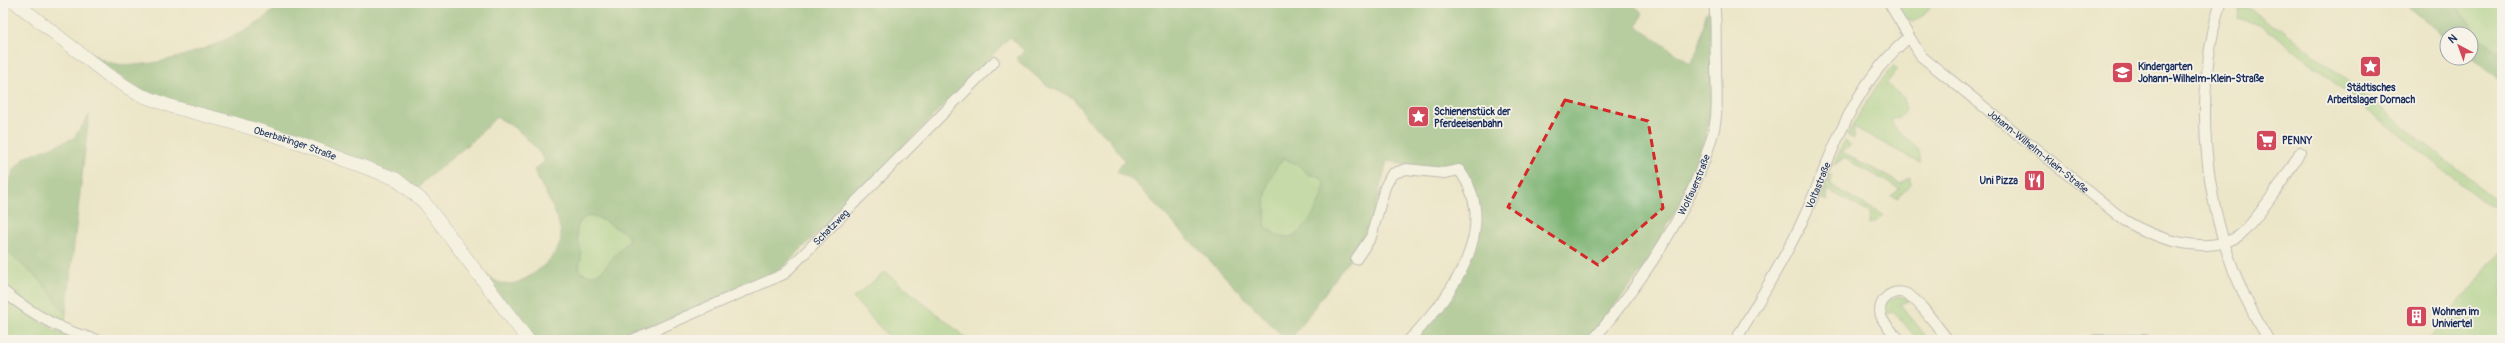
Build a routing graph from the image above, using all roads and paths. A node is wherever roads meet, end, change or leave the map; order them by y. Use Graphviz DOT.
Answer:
graph roads {
  1 [pos="16,3"];
  2 [pos="1714,3"];
  3 [pos="1889,3"];
  4 [pos="2219,7"];
  5 [pos="1908,38"];
  6 [pos="994,62"];
  7 [pos="2300,152"];
  8 [pos="2222,242"];
  9 [pos="1356,259"];
  10 [pos="3,292"];
  11 [pos="98,340"];
  12 [pos="528,340"];
  13 [pos="632,340"];
  14 [pos="1409,340"];
  15 [pos="1593,340"];
  16 [pos="1736,340"];
  17 [pos="1900,340"];
  18 [pos="1948,340"];
  19 [pos="2095,340"];
  20 [pos="2145,340"];
  21 [pos="2269,340"];
  1 -- 12 [label="street, Oberbairinger Straße"];
  2 -- 15 [label="street, Wolfauerstraße"];
  3 -- 5 [label="street, Johann-Wilhelm-Klein-Straße"];
  4 -- 8 [label="street"];
  5 -- 8 [label="street, Johann-Wilhelm-Klein-Straße"];
  5 -- 16 [label="street, Voltastraße"];
  6 -- 13 [label="street, Schatzweg"];
  7 -- 8 [label="street, Johann-Wilhelm-Klein-Straße"];
  8 -- 21 [label="street"];
  9 -- 14 [label="street"];
  10 -- 11 [label="street"];
  17 -- 18 [label="street"];
  19 -- 20 [label="street"];
}
